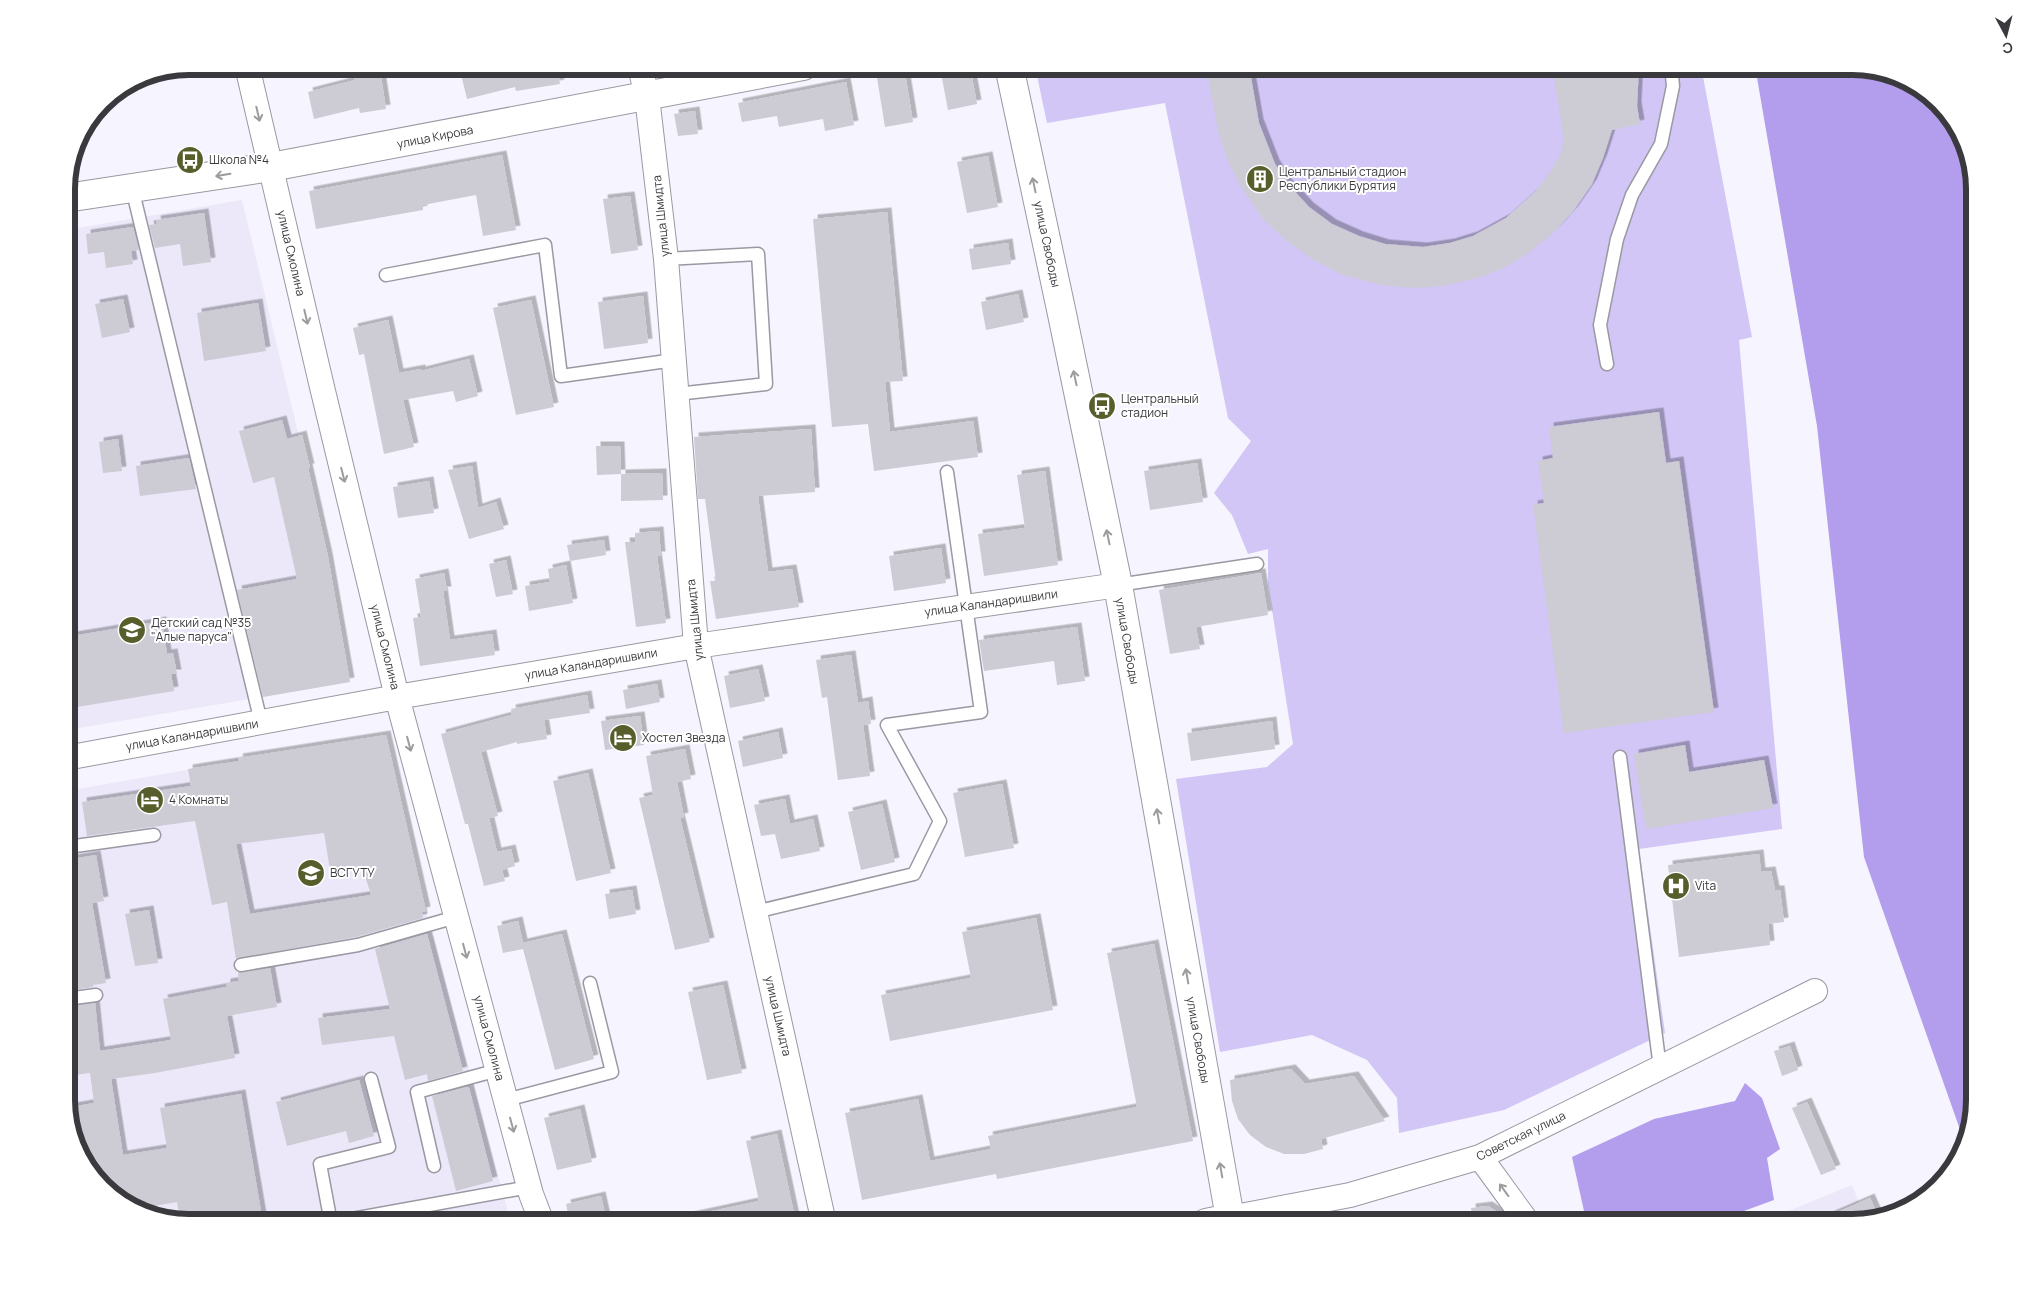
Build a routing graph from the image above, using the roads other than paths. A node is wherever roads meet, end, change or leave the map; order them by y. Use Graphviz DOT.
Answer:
graph roads {
  1 [pos="249,75"];
  2 [pos="642,75"];
  3 [pos="758,75"];
  4 [pos="1011,75"];
  5 [pos="1671,75"];
  6 [pos="647,97"];
  7 [pos="271,167"];
  8 [pos="132,188"];
  9 [pos="75,197"];
  10 [pos="666,259"];
  11 [pos="386,276"];
  12 [pos="674,360"];
  13 [pos="1607,364"];
  14 [pos="676,394"];
  15 [pos="947,472"];
  16 [pos="1257,564"];
  17 [pos="1118,585"];
  18 [pos="966,607"];
  19 [pos="696,646"];
  20 [pos="396,697"];
  21 [pos="261,722"];
  22 [pos="75,756"];
  23 [pos="1620,757"];
  24 [pos="154,836"];
  25 [pos="75,846"];
  26 [pos="755,912"];
  27 [pos="456,917"];
  28 [pos="241,965"];
  29 [pos="590,983"];
  30 [pos="1815,990"];
  31 [pos="96,995"];
  32 [pos="75,998"];
  33 [pos="1660,1068"];
  34 [pos="498,1070"];
  35 [pos="371,1079"];
  36 [pos="506,1100"];
  37 [pos="1480,1157"];
  38 [pos="434,1166"];
  39 [pos="529,1186"];
  40 [pos="329,1214"];
  41 [pos="379,1214"];
  42 [pos="539,1214"];
  43 [pos="822,1214"];
  44 [pos="1217,1214"];
  45 [pos="1290,1214"];
  46 [pos="1521,1214"];
  1 -- 7 [label="street, улица Смолина, one-way"];
  2 -- 6 [label="street, улица Шмидта"];
  3 -- 6 [label="main road, улица Кирова"];
  17 -- 4 [label="main road, улица Свободы, one-way"];
  5 -- 13 [label="lane"];
  6 -- 7 [label="main road, улица Кирова"];
  6 -- 10 [label="street, улица Шмидта"];
  7 -- 8 [label="main road, улица Кирова, one-way"];
  7 -- 20 [label="street, улица Смолина, one-way"];
  8 -- 9 [label="main road, улица Кирова"];
  8 -- 21 [label="lane"];
  10 -- 12 [label="street, улица Шмидта"];
  10 -- 14 [label="lane"];
  11 -- 12 [label="lane"];
  12 -- 14 [label="street, улица Шмидта"];
  14 -- 19 [label="street, улица Шмидта"];
  15 -- 18 [label="lane"];
  16 -- 17 [label="lane"];
  17 -- 18 [label="street, улица Каландаришвили"];
  44 -- 17 [label="main road, улица Свободы, one-way"];
  18 -- 19 [label="street, улица Каландаришвили"];
  18 -- 26 [label="lane"];
  19 -- 20 [label="street, улица Каландаришвили"];
  19 -- 26 [label="street, улица Шмидта"];
  20 -- 21 [label="street, улица Каландаришвили"];
  20 -- 27 [label="street, улица Смолина, one-way"];
  21 -- 22 [label="street, улица Каландаришвили"];
  23 -- 33 [label="lane"];
  24 -- 25 [label="lane"];
  26 -- 43 [label="street, улица Шмидта"];
  27 -- 28 [label="lane"];
  27 -- 34 [label="street, улица Смолина, one-way"];
  29 -- 36 [label="lane"];
  30 -- 33 [label="street, Советская улица"];
  31 -- 32 [label="lane"];
  33 -- 37 [label="street, Советская улица"];
  34 -- 36 [label="street, улица Смолина"];
  34 -- 38 [label="lane"];
  35 -- 40 [label="lane"];
  36 -- 39 [label="street, улица Смолина, one-way"];
  37 -- 45 [label="street, Советская улица"];
  46 -- 37 [label="street, one-way"];
  39 -- 41 [label="lane"];
  39 -- 42 [label="street, улица Смолина"];
}
